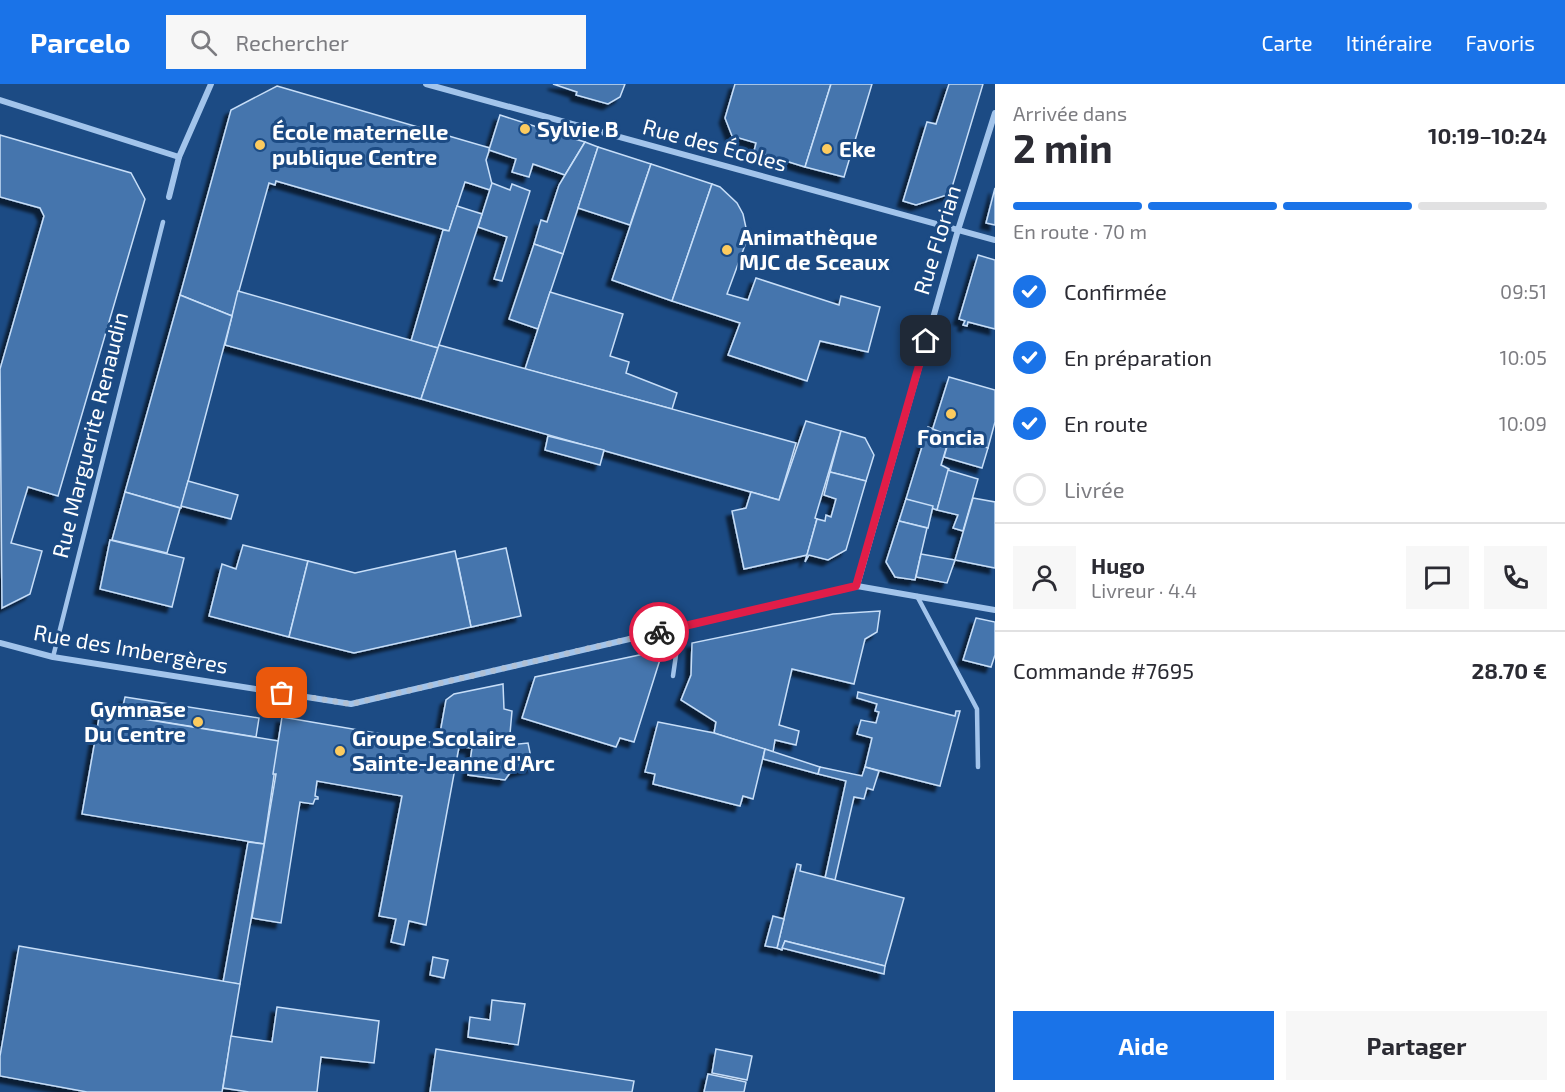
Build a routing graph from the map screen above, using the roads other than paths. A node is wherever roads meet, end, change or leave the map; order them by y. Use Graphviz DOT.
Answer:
graph roads {
  1 [pos="212,84"];
  2 [pos="426,84"];
  3 [pos="0,100"];
  4 [pos="995,113"];
  5 [pos="179,157"];
  6 [pos="169,197"];
  7 [pos="163,222"];
  8 [pos="958,230"];
  9 [pos="995,240"];
  10 [pos="856,586"];
  11 [pos="917,596"];
  12 [pos="995,610"];
  13 [pos="680,627"];
  14 [pos="0,643"];
  15 [pos="53,657"];
  16 [pos="673,676"];
  17 [pos="978,767"];
  1 -- 5 [label="street"];
  2 -- 8 [label="street, Rue des Écoles"];
  3 -- 5 [label="street"];
  4 -- 8 [label="street, Rue Florian"];
  5 -- 6 [label="street"];
  7 -- 15 [label="lane, Rue Marguerite Renaudin"];
  8 -- 9 [label="street, Rue des Écoles"];
  8 -- 10 [label="street, Rue Florian"];
  10 -- 11 [label="street, Rue des Imbergères"];
  10 -- 13 [label="street, Rue des Imbergères"];
  11 -- 12 [label="street, Rue des Imbergères"];
  11 -- 17 [label="lane"];
  13 -- 15 [label="street, Rue des Imbergères"];
  13 -- 16 [label="lane"];
  14 -- 15 [label="street, Rue des Imbergères"];
}
